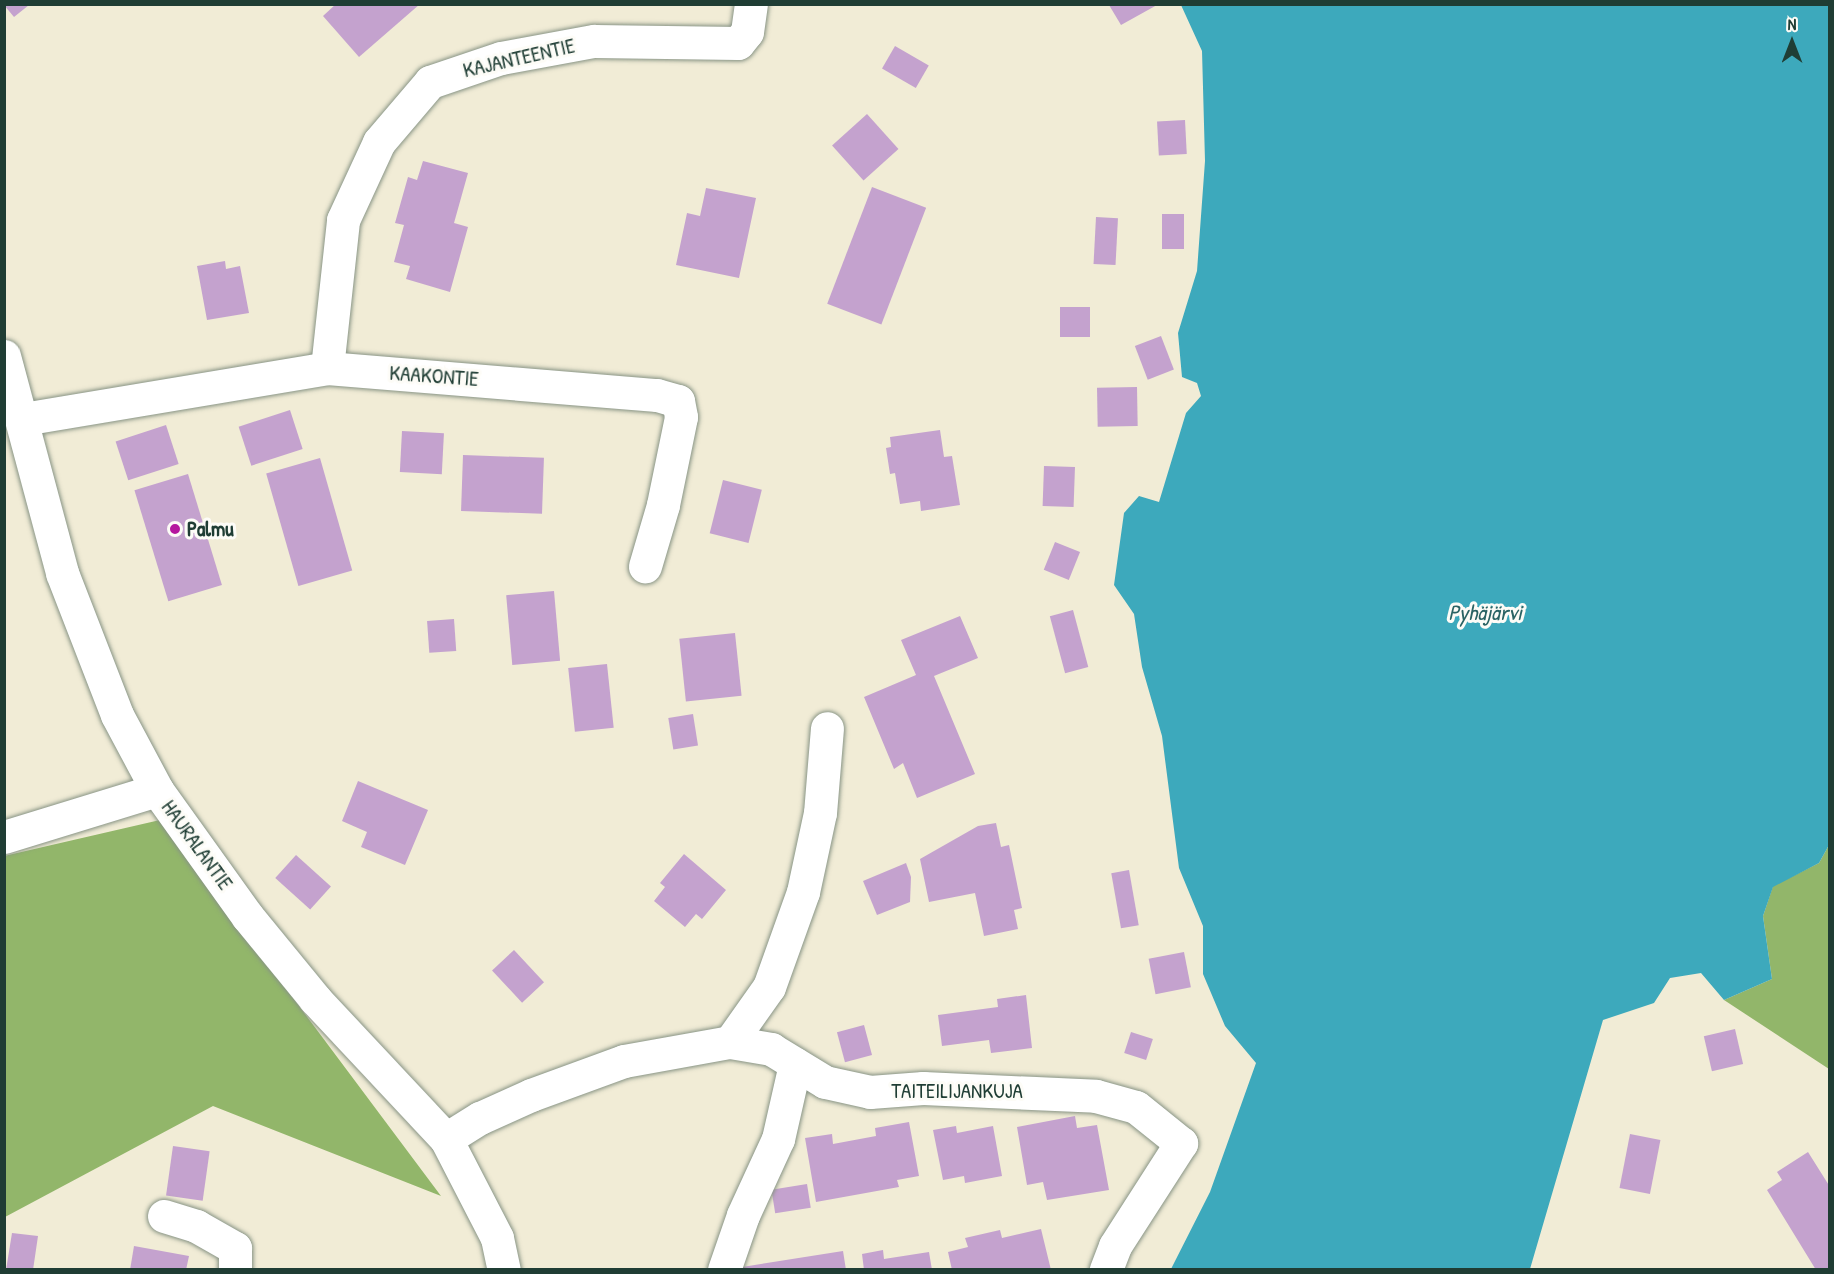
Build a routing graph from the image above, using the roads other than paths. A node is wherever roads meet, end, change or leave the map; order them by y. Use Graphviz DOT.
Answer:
graph roads {
  1 [pos="751,4"];
  2 [pos="4,356"];
  3 [pos="327,368"];
  4 [pos="23,418"];
  5 [pos="645,566"];
  6 [pos="827,728"];
  7 [pos="157,790"];
  8 [pos="4,837"];
  9 [pos="730,1042"];
  10 [pos="795,1064"];
  11 [pos="446,1139"];
  12 [pos="164,1216"];
  13 [pos="235,1269"];
  14 [pos="504,1269"];
  15 [pos="724,1269"];
  16 [pos="1106,1269"];
  1 -- 3 [label="street, KAJANTEENTIE"];
  2 -- 4 [label="street, HAURALANTIE"];
  3 -- 4 [label="street, KAAKONTIE"];
  3 -- 5 [label="street, KAAKONTIE"];
  4 -- 7 [label="street, HAURALANTIE"];
  6 -- 9 [label="street"];
  7 -- 8 [label="street"];
  7 -- 11 [label="street, HAURALANTIE"];
  9 -- 10 [label="street, TAITEILIJANKUJA"];
  9 -- 11 [label="street, TAITEILIJANKUJA"];
  10 -- 15 [label="street"];
  10 -- 16 [label="street, TAITEILIJANKUJA"];
  11 -- 14 [label="street, HAURALANTIE"];
  12 -- 13 [label="street"];
}
